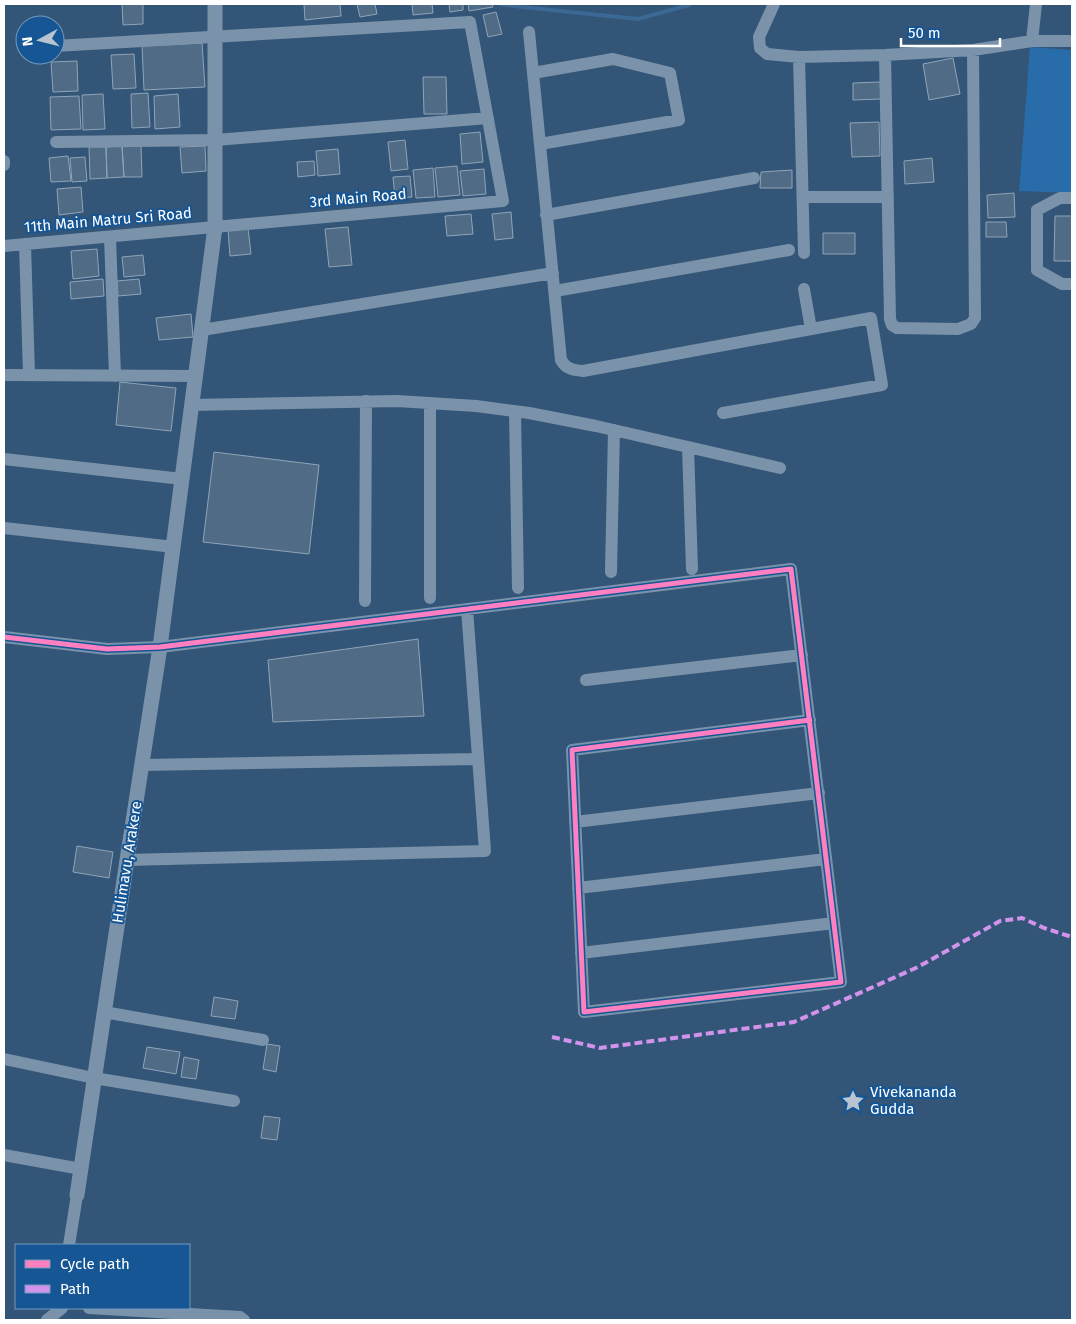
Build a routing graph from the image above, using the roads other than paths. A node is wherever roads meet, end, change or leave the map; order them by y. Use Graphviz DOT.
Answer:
graph roads {
  1 [pos="215,4"];
  2 [pos="774,4"];
  3 [pos="1036,4"];
  4 [pos="529,32"];
  5 [pos="214,37"];
  6 [pos="1072,41"];
  7 [pos="1032,42"];
  8 [pos="65,45"];
  9 [pos="973,50"];
  10 [pos="884,55"];
  11 [pos="799,57"];
  12 [pos="533,73"];
  13 [pos="488,118"];
  14 [pos="215,140"];
  15 [pos="56,142"];
  16 [pos="540,144"];
  17 [pos="754,178"];
  18 [pos="803,197"];
  19 [pos="888,197"];
  20 [pos="1072,198"];
  21 [pos="546,215"];
  22 [pos="215,227"];
  23 [pos="110,237"];
  24 [pos="25,244"];
  25 [pos="4,246"];
  26 [pos="789,250"];
  27 [pos="804,253"];
  28 [pos="553,273"];
  29 [pos="1072,284"];
  30 [pos="804,289"];
  31 [pos="554,291"];
  32 [pos="811,328"];
  33 [pos="202,330"];
  34 [pos="4,375"];
  35 [pos="29,375"];
  36 [pos="116,376"];
  37 [pos="196,376"];
  38 [pos="366,401"];
  39 [pos="430,403"];
  40 [pos="191,405"];
  41 [pos="515,411"];
  42 [pos="723,413"];
  43 [pos="614,430"];
  44 [pos="688,447"];
  45 [pos="4,459"];
  46 [pos="780,468"];
  47 [pos="182,479"];
  48 [pos="4,528"];
  49 [pos="174,547"];
  50 [pos="692,569"];
  51 [pos="612,572"];
  52 [pos="518,588"];
  53 [pos="430,598"];
  54 [pos="365,601"];
  55 [pos="467,609"];
  56 [pos="4,638"];
  57 [pos="160,647"];
  58 [pos="802,655"];
  59 [pos="586,680"];
  60 [pos="810,720"];
  61 [pos="477,759"];
  62 [pos="142,765"];
  63 [pos="819,793"];
  64 [pos="575,822"];
  65 [pos="826,859"];
  66 [pos="126,860"];
  67 [pos="578,888"];
  68 [pos="834,923"];
  69 [pos="581,953"];
  70 [pos="104,1012"];
  71 [pos="263,1040"];
  72 [pos="4,1059"];
  73 [pos="94,1078"];
  74 [pos="234,1102"];
  75 [pos="4,1155"];
  76 [pos="81,1168"];
  77 [pos="77,1194"];
  78 [pos="69,1244"];
  79 [pos="61,1309"];
  80 [pos="106,1309"];
  81 [pos="47,1320"];
  82 [pos="244,1320"];
  1 -- 5 [label="street, Hulimavu, Arakere"];
  2 -- 11 [label="street"];
  3 -- 7 [label="street"];
  4 -- 12 [label="street"];
  5 -- 8 [label="street"];
  5 -- 13 [label="street"];
  5 -- 14 [label="street, Hulimavu, Arakere"];
  6 -- 7 [label="street"];
  7 -- 9 [label="street"];
  9 -- 10 [label="street"];
  9 -- 19 [label="street"];
  10 -- 11 [label="street"];
  10 -- 19 [label="street"];
  11 -- 18 [label="street"];
  12 -- 16 [label="street"];
  12 -- 16 [label="street"];
  13 -- 14 [label="street"];
  13 -- 22 [label="street, 3rd Main Road"];
  14 -- 15 [label="street"];
  14 -- 22 [label="street, Hulimavu, Arakere"];
  16 -- 21 [label="street"];
  17 -- 21 [label="street"];
  18 -- 19 [label="street"];
  18 -- 27 [label="street"];
  20 -- 29 [label="street"];
  21 -- 28 [label="street"];
  22 -- 23 [label="street, 11th Main Matru Sri Road"];
  22 -- 33 [label="street, Hulimavu, Arakere"];
  23 -- 24 [label="street, 11th Main Matru Sri Road"];
  23 -- 36 [label="street"];
  24 -- 25 [label="street, 11th Main Matru Sri Road"];
  24 -- 35 [label="street"];
  26 -- 31 [label="street"];
  28 -- 31 [label="street"];
  28 -- 33 [label="street"];
  30 -- 32 [label="street"];
  31 -- 32 [label="street"];
  32 -- 42 [label="street"];
  33 -- 37 [label="street, Hulimavu, Arakere"];
  34 -- 35 [label="street"];
  35 -- 36 [label="street"];
  36 -- 37 [label="street"];
  37 -- 40 [label="street, Hulimavu, Arakere"];
  38 -- 39 [label="street"];
  38 -- 40 [label="street"];
  38 -- 54 [label="street"];
  39 -- 41 [label="street"];
  39 -- 53 [label="street"];
  40 -- 47 [label="street, Hulimavu, Arakere"];
  41 -- 43 [label="street"];
  41 -- 52 [label="street"];
  43 -- 44 [label="street"];
  43 -- 51 [label="street"];
  44 -- 46 [label="street"];
  44 -- 50 [label="street"];
  45 -- 47 [label="street"];
  47 -- 49 [label="street, Hulimavu, Arakere"];
  48 -- 49 [label="street"];
  49 -- 57 [label="street, Hulimavu, Arakere"];
  55 -- 57 [label="street"];
  55 -- 58 [label="street"];
  55 -- 61 [label="street"];
  56 -- 57 [label="street"];
  57 -- 62 [label="street, Hulimavu, Arakere"];
  58 -- 59 [label="street"];
  58 -- 60 [label="street"];
  60 -- 63 [label="street"];
  60 -- 64 [label="street"];
  61 -- 62 [label="street"];
  61 -- 66 [label="street"];
  62 -- 66 [label="street, Hulimavu, Arakere"];
  63 -- 64 [label="street"];
  63 -- 65 [label="street"];
  64 -- 67 [label="street"];
  65 -- 67 [label="street"];
  65 -- 68 [label="street"];
  66 -- 70 [label="street, Hulimavu, Arakere"];
  67 -- 69 [label="street"];
  68 -- 69 [label="street"];
  68 -- 69 [label="street"];
  70 -- 71 [label="street"];
  70 -- 73 [label="street, Hulimavu, Arakere"];
  72 -- 73 [label="street"];
  73 -- 74 [label="street"];
  73 -- 76 [label="street, Hulimavu, Arakere"];
  75 -- 76 [label="street"];
  76 -- 77 [label="street, Hulimavu, Arakere"];
  77 -- 78 [label="street, Hulimavu, Arakere"];
  79 -- 81 [label="street"];
  80 -- 82 [label="street"];
}
